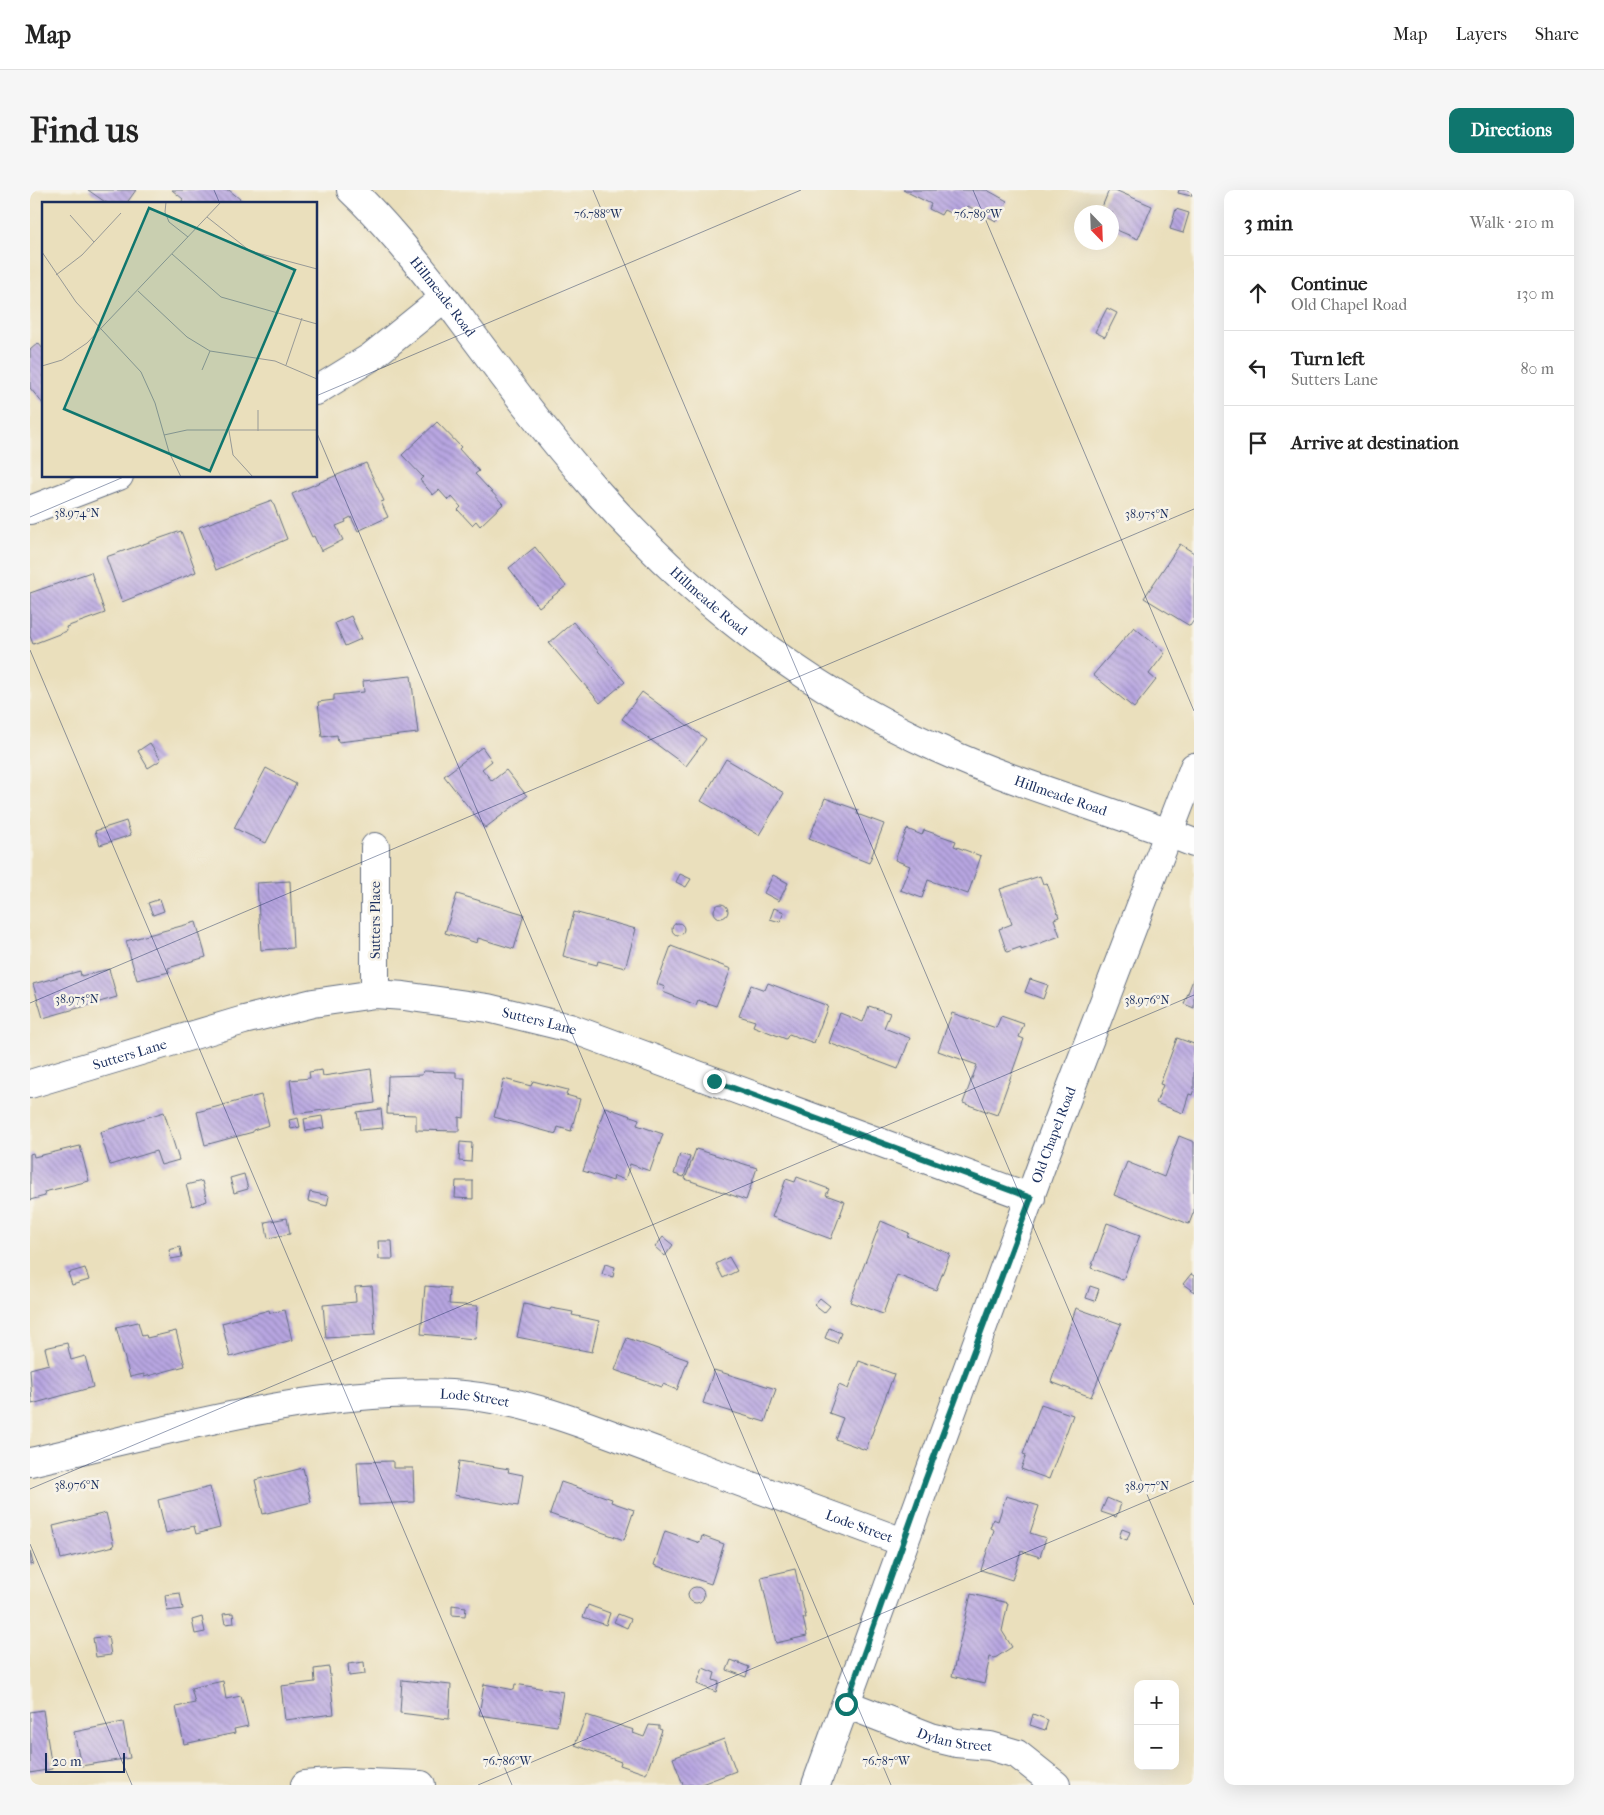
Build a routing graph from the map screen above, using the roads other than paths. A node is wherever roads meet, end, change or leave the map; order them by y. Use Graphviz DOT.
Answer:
graph roads {
  1 [pos="351,190"];
  2 [pos="444,298"];
  3 [pos="318,390"];
  4 [pos="114,478"];
  5 [pos="30,510"];
  6 [pos="1194,767"];
  7 [pos="1168,833"];
  8 [pos="1194,844"];
  9 [pos="375,847"];
  10 [pos="375,994"];
  11 [pos="30,1084"];
  12 [pos="1031,1198"];
  13 [pos="30,1462"];
  14 [pos="903,1542"];
  15 [pos="846,1704"];
  16 [pos="305,1785"];
  17 [pos="422,1785"];
  18 [pos="816,1785"];
  19 [pos="1056,1785"];
  1 -- 2 [label="street, Hillmeade Road"];
  2 -- 3 [label="street"];
  2 -- 7 [label="street, Hillmeade Road"];
  4 -- 5 [label="street"];
  6 -- 7 [label="street, Old Chapel Road"];
  7 -- 8 [label="street, Hillmeade Road"];
  7 -- 12 [label="street, Old Chapel Road"];
  9 -- 10 [label="street, Sutters Place"];
  10 -- 11 [label="street, Sutters Lane"];
  10 -- 12 [label="street, Sutters Lane"];
  12 -- 14 [label="street, Old Chapel Road"];
  13 -- 14 [label="street, Lode Street"];
  14 -- 15 [label="street, Old Chapel Road"];
  15 -- 18 [label="street, Old Chapel Road"];
  15 -- 19 [label="street, Dylan Street"];
  16 -- 17 [label="street"];
}
